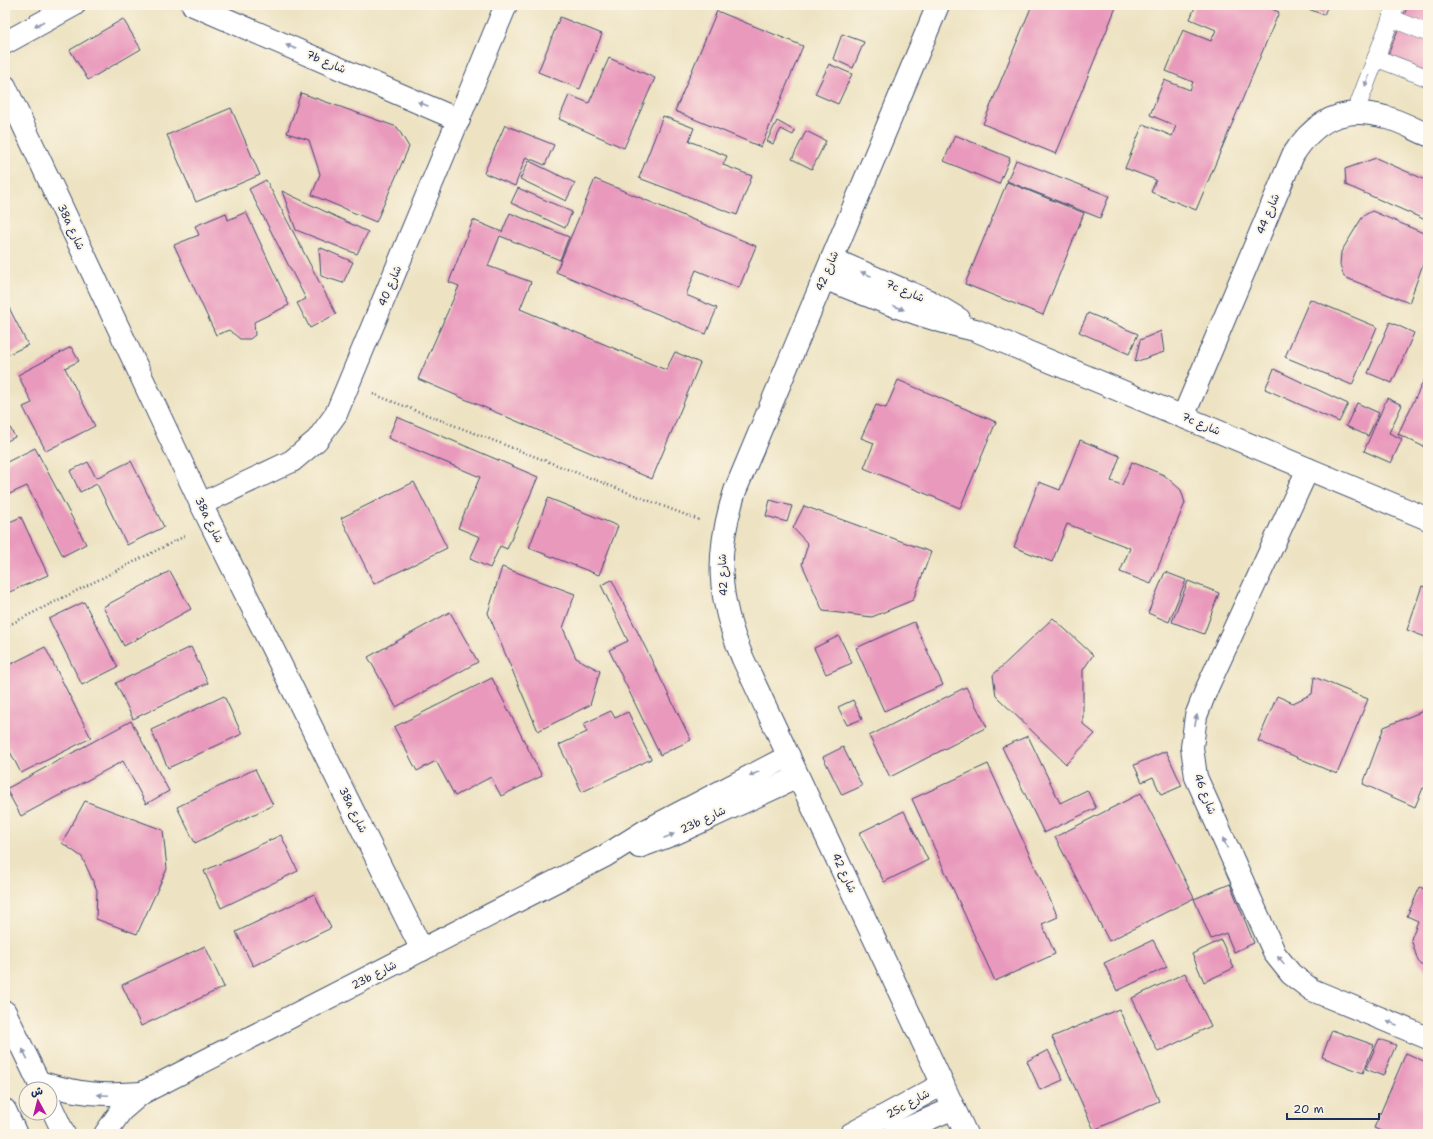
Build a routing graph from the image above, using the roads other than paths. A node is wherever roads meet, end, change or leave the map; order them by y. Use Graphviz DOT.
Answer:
graph roads {
  1 [pos="74,5"];
  2 [pos="193,5"];
  3 [pos="506,5"];
  4 [pos="938,5"];
  5 [pos="1394,11"];
  6 [pos="1428,32"];
  7 [pos="5,43"];
  8 [pos="1376,58"];
  9 [pos="1428,78"];
  10 [pos="5,86"];
  11 [pos="1356,113"];
  12 [pos="459,120"];
  13 [pos="1428,135"];
  14 [pos="828,269"];
  15 [pos="1183,417"];
  16 [pos="1308,469"];
  17 [pos="206,513"];
  18 [pos="1428,519"];
  19 [pos="788,756"];
  20 [pos="798,777"];
  21 [pos="605,856"];
  22 [pos="422,950"];
  23 [pos="5,1012"];
  24 [pos="1428,1038"];
  25 [pos="39,1081"];
  26 [pos="943,1084"];
  27 [pos="58,1089"];
  28 [pos="142,1093"];
  29 [pos="954,1108"];
  30 [pos="5,1110"];
  31 [pos="58,1121"];
  32 [pos="16,1134"];
  33 [pos="64,1134"];
  34 [pos="104,1134"];
  35 [pos="852,1134"];
  36 [pos="894,1134"];
  37 [pos="966,1134"];
  1 -- 7 [label="street, one-way"];
  12 -- 2 [label="street, 7b شارع, one-way"];
  3 -- 12 [label="street, شارع 40"];
  4 -- 14 [label="street, شارع 42"];
  5 -- 6 [label="lane"];
  5 -- 8 [label="lane"];
  8 -- 9 [label="lane"];
  8 -- 11 [label="lane, one-way"];
  10 -- 17 [label="street, 38a شارع"];
  11 -- 13 [label="street, شارع 44"];
  11 -- 15 [label="street, شارع 44"];
  12 -- 17 [label="street, شارع 40"];
  14 -- 15 [label="street, 7c شارع"];
  14 -- 19 [label="street, شارع 42"];
  15 -- 16 [label="street, 7c شارع"];
  16 -- 18 [label="street, 7c شارع"];
  24 -- 16 [label="street, شارع 46, one-way"];
  17 -- 22 [label="street, 38a شارع"];
  19 -- 20 [label="street, شارع 42"];
  19 -- 21 [label="street, 23b شارع, one-way"];
  21 -- 20 [label="street, 23b شارع, one-way"];
  20 -- 26 [label="street, شارع 42"];
  21 -- 22 [label="street, 23b شارع"];
  22 -- 28 [label="street, 23b شارع"];
  25 -- 23 [label="street, one-way"];
  26 -- 29 [label="street, شارع 42"];
  26 -- 35 [label="street, 25c شارع"];
  28 -- 27 [label="street, 23b شارع, one-way"];
  28 -- 34 [label="street, 23b شارع"];
  29 -- 36 [label="street, 25c شارع"];
  29 -- 37 [label="street, شارع 42"];
  30 -- 32 [label="street"];
  31 -- 33 [label="street"];
}
